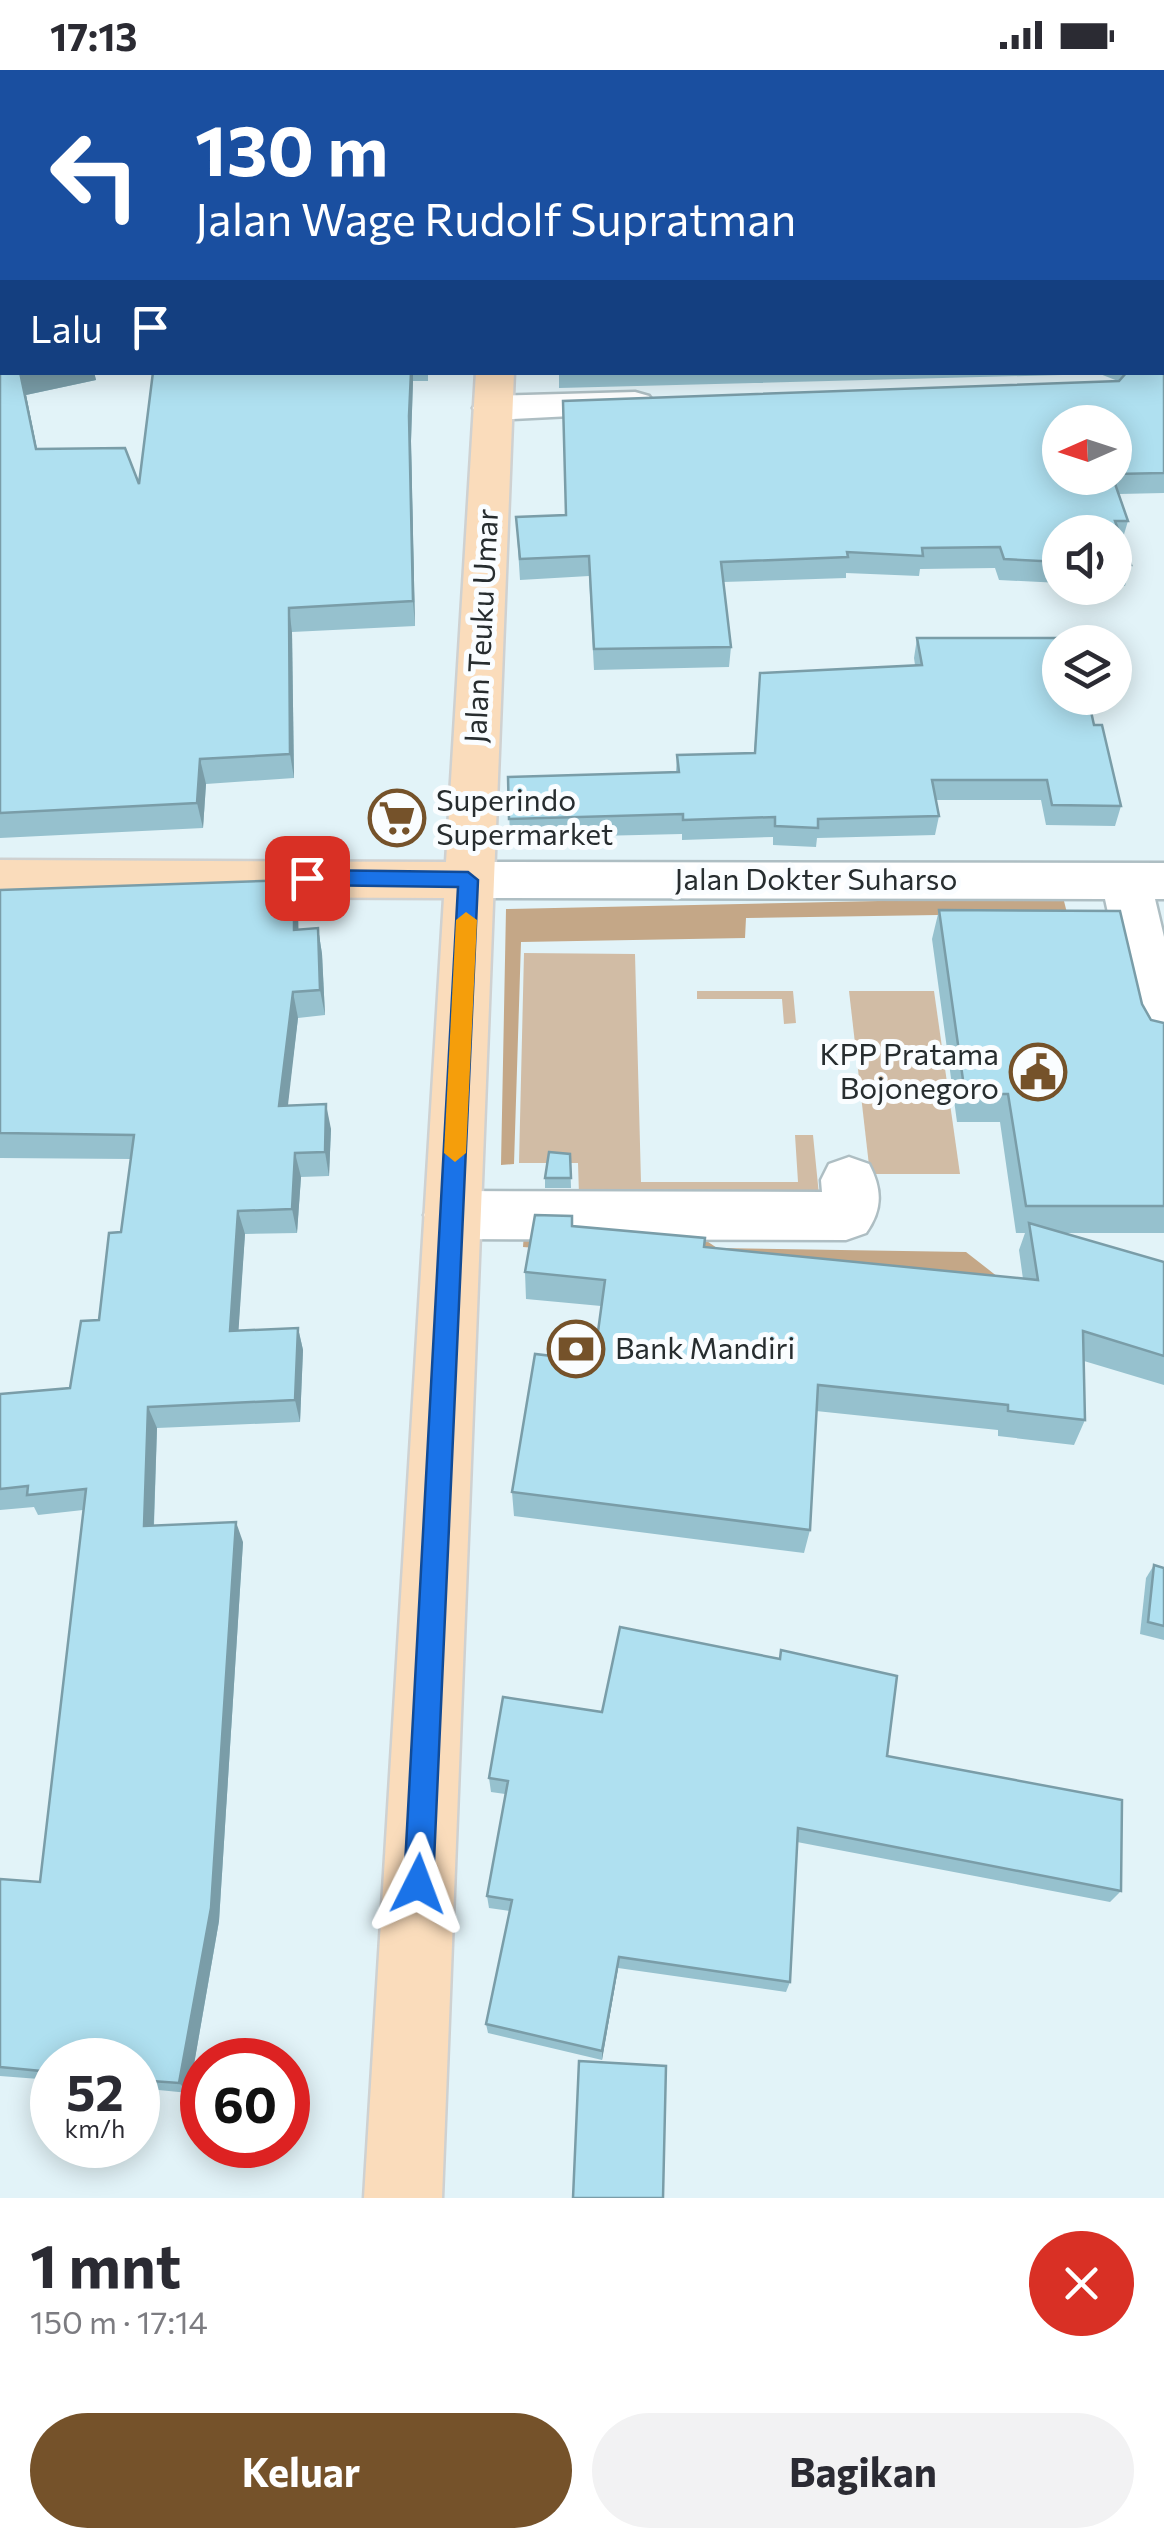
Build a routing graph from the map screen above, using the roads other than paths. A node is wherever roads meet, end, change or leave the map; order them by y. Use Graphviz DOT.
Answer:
graph roads {
  1 [pos="494,390"];
  2 [pos="669,402"];
  3 [pos="0,878"];
  4 [pos="468,880"];
  5 [pos="1145,881"];
  6 [pos="1160,1030"];
  7 [pos="849,1180"];
  8 [pos="452,1215"];
  9 [pos="403,2198"];
  1 -- 2 [label="street"];
  1 -- 4 [label="main road, Jalan Teuku Umar"];
  3 -- 4 [label="main road"];
  4 -- 5 [label="street, Jalan Dokter Suharso"];
  4 -- 8 [label="main road, Jalan Teuku Umar"];
  5 -- 6 [label="street"];
  7 -- 8 [label="street"];
  8 -- 9 [label="main road, Jalan Teuku Umar"];
}
